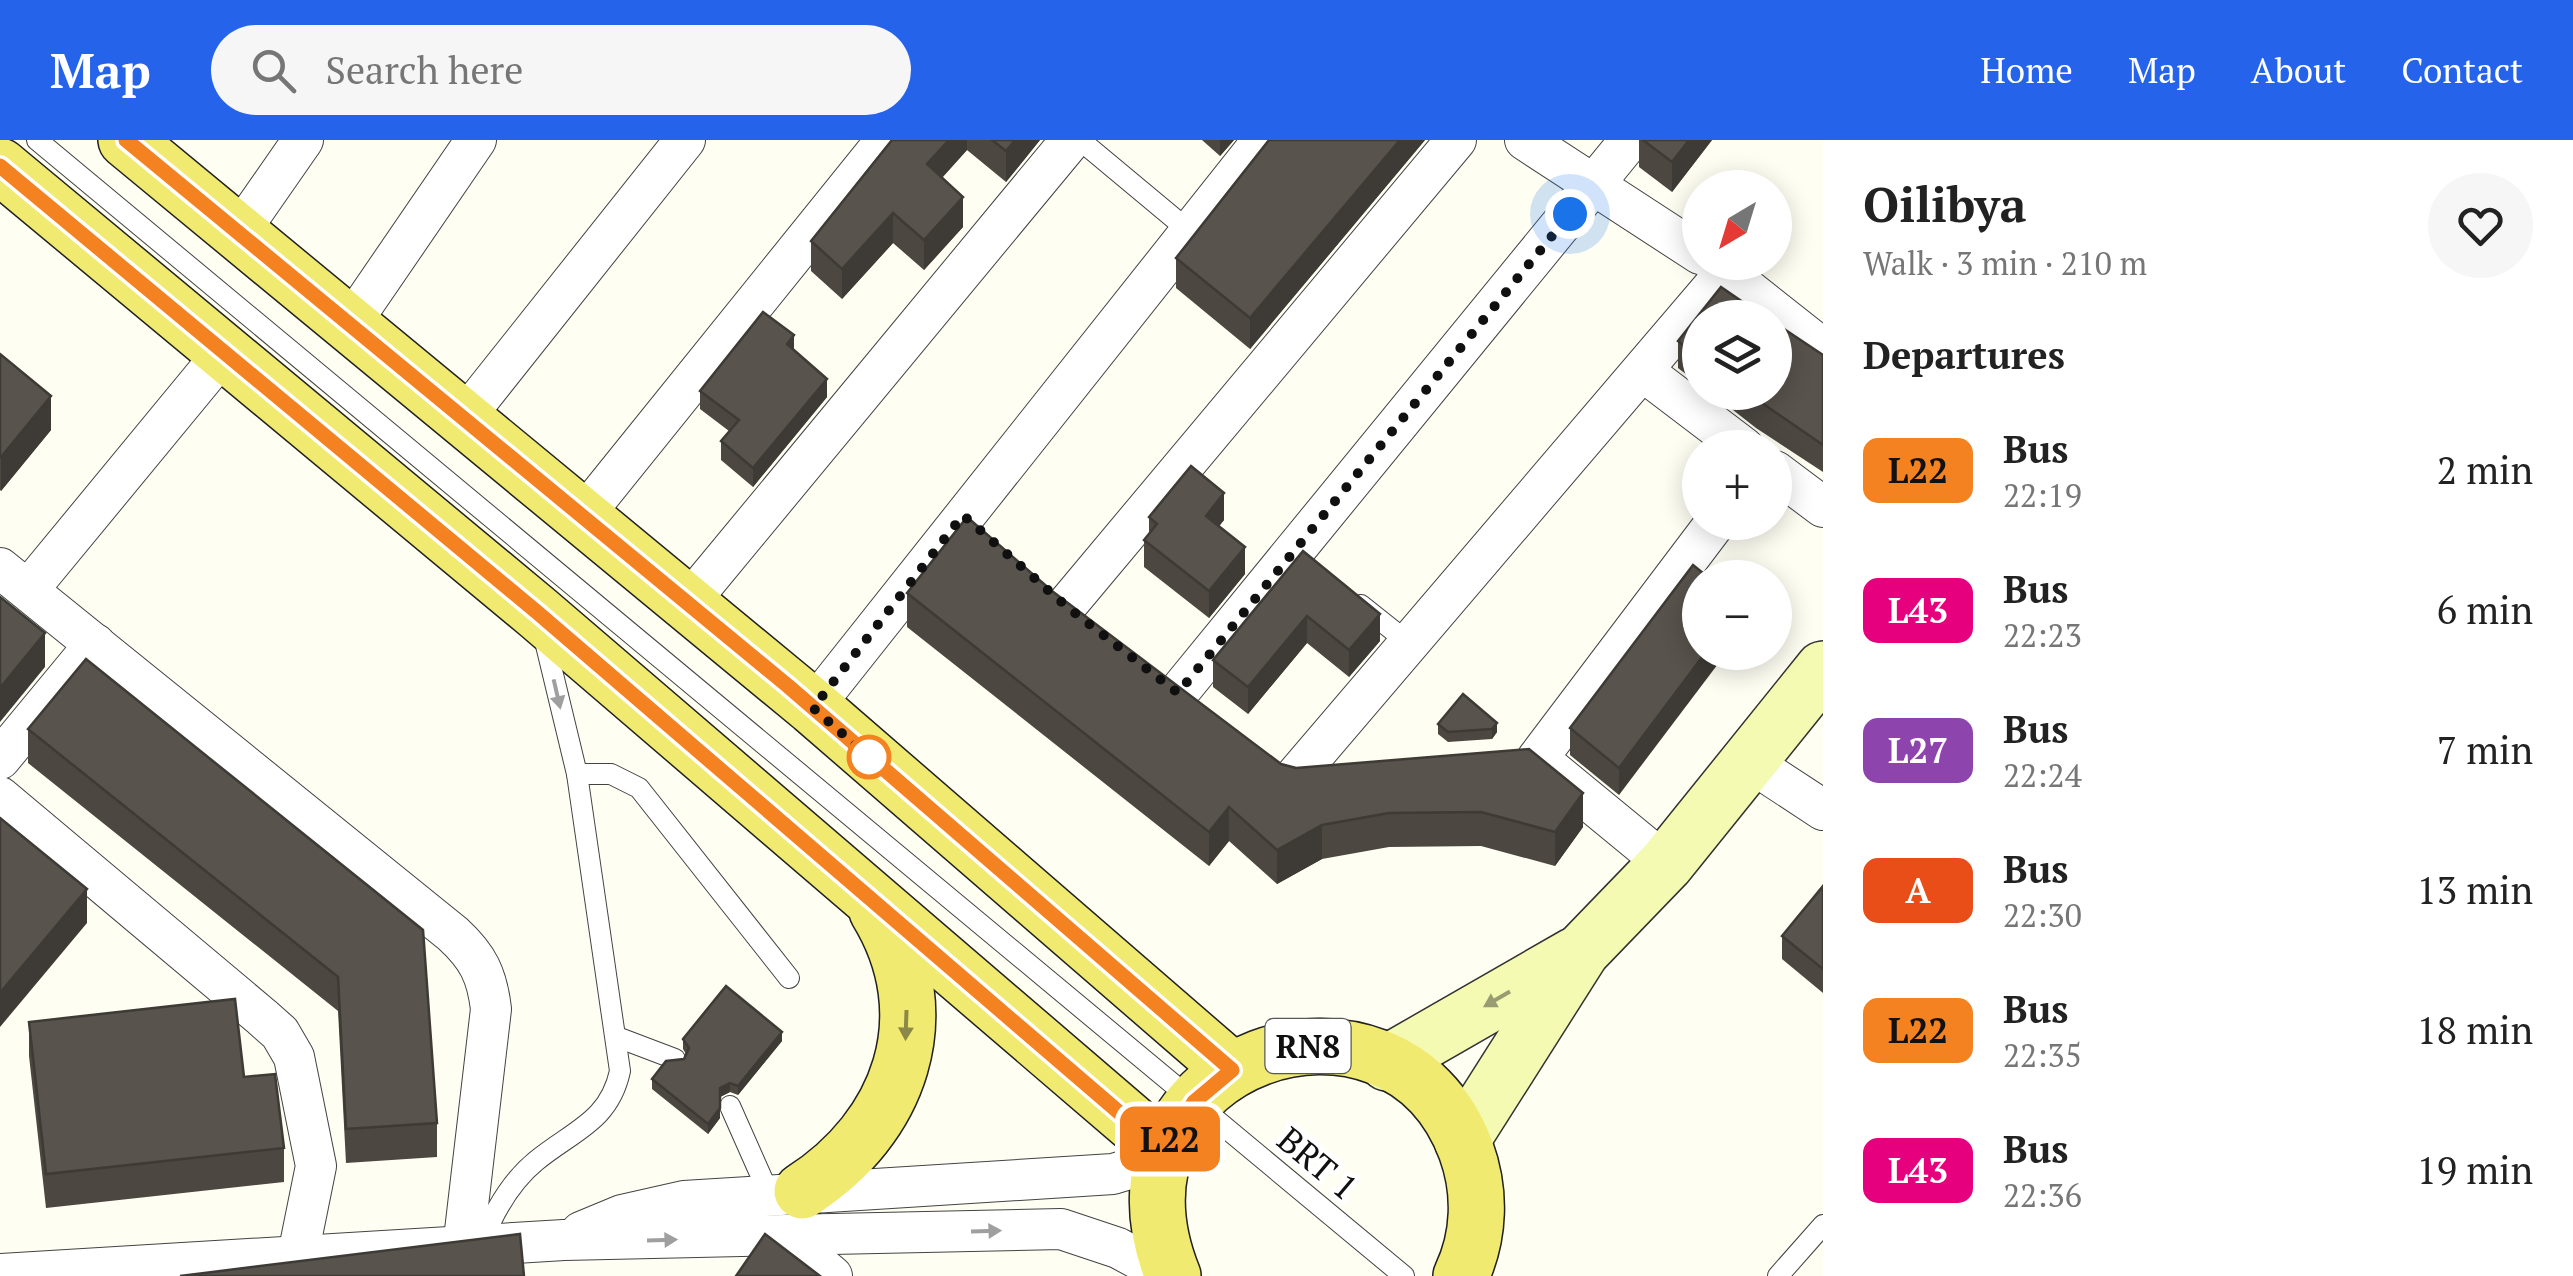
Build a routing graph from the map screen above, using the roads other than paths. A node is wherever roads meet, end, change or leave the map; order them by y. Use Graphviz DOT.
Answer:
graph roads {
  1 [pos="37,140"];
  2 [pos="126,140"];
  3 [pos="303,140"];
  4 [pos="476,140"];
  5 [pos="684,140"];
  6 [pos="886,140"];
  7 [pos="1071,140"];
  8 [pos="1080,140"];
  9 [pos="1264,140"];
  10 [pos="1456,140"];
  11 [pos="1525,140"];
  12 [pos="1630,140"];
  13 [pos="0,166"];
  14 [pos="1595,184"];
  15 [pos="1188,230"];
  16 [pos="239,232"];
  17 [pos="1682,242"];
  18 [pos="1702,280"];
  19 [pos="1735,280"];
  20 [pos="350,324"];
  21 [pos="1823,349"];
  22 [pos="225,352"];
  23 [pos="1644,372"];
  24 [pos="464,418"];
  25 [pos="1720,430"];
  26 [pos="1792,484"];
  27 [pos="1823,507"];
  28 [pos="583,516"];
  29 [pos="1701,540"];
  30 [pos="14,579"];
  31 [pos="1338,586"];
  32 [pos="688,603"];
  33 [pos="1066,604"];
  34 [pos="538,613"];
  35 [pos="94,644"];
  36 [pos="1410,644"];
  37 [pos="1823,669"];
  38 [pos="1178,693"];
  39 [pos="813,708"];
  40 [pos="0,759"];
  41 [pos="1750,762"];
  42 [pos="1350,773"];
  43 [pos="576,774"];
  44 [pos="0,797"];
  45 [pos="1823,810"];
  46 [pos="1666,864"];
  47 [pos="870,900"];
  48 [pos="1582,951"];
  49 [pos="788,978"];
  50 [pos="617,1037"];
  51 [pos="675,1059"];
  52 [pos="1387,1063"];
  53 [pos="1213,1086"];
  54 [pos="730,1106"];
  55 [pos="1462,1140"];
  56 [pos="1163,1155"];
  57 [pos="786,1207"];
  58 [pos="1823,1224"];
  59 [pos="564,1240"];
  60 [pos="471,1247"];
  61 [pos="298,1254"];
  62 [pos="1474,1267"];
  63 [pos="216,1268"];
  64 [pos="20,1274"];
  65 [pos="584,1276"];
  66 [pos="832,1276"];
  67 [pos="1171,1276"];
  68 [pos="1404,1276"];
  69 [pos="1778,1276"];
  1 -- 53 [label="lane, BRT 1"];
  2 -- 16 [label="main road, RN8"];
  3 -- 16 [label="street"];
  4 -- 20 [label="street"];
  5 -- 24 [label="street"];
  6 -- 28 [label="street"];
  7 -- 32 [label="street"];
  8 -- 15 [label="lane"];
  9 -- 15 [label="street"];
  10 -- 33 [label="street"];
  11 -- 14 [label="street"];
  12 -- 14 [label="street"];
  13 -- 22 [label="main road"];
  14 -- 17 [label="street"];
  14 -- 38 [label="street"];
  15 -- 39 [label="street"];
  16 -- 20 [label="main road, RN8"];
  18 -- 23 [label="street"];
  19 -- 21 [label="street"];
  20 -- 24 [label="main road, RN8"];
  22 -- 30 [label="street"];
  22 -- 34 [label="main road"];
  23 -- 25 [label="street"];
  23 -- 36 [label="street"];
  24 -- 28 [label="main road, RN8"];
  26 -- 27 [label="street"];
  28 -- 32 [label="main road, RN8"];
  29 -- 46 [label="street"];
  30 -- 35 [label="street"];
  31 -- 36 [label="lane"];
  32 -- 39 [label="main road, RN8"];
  34 -- 43 [label="lane, one-way"];
  34 -- 47 [label="main road"];
  35 -- 40 [label="street"];
  35 -- 60 [label="street"];
  36 -- 42 [label="street"];
  37 -- 41 [label="street"];
  39 -- 53 [label="main road, RN8"];
  41 -- 45 [label="street"];
  41 -- 46 [label="street"];
  43 -- 49 [label="lane"];
  43 -- 50 [label="lane"];
  44 -- 61 [label="street"];
  46 -- 48 [label="street"];
  47 -- 56 [label="main road"];
  47 -- 57 [label="main road, one-way"];
  48 -- 52 [label="street, one-way"];
  48 -- 55 [label="street"];
  50 -- 51 [label="lane"];
  50 -- 60 [label="lane"];
  52 -- 53 [label="main road, RN8"];
  52 -- 55 [label="main road, RN8"];
  53 -- 56 [label="main road"];
  53 -- 68 [label="lane, BRT 1"];
  54 -- 57 [label="lane"];
  55 -- 62 [label="main road, RN8"];
  56 -- 57 [label="street"];
  56 -- 67 [label="main road"];
  57 -- 59 [label="street"];
  57 -- 66 [label="street"];
  57 -- 67 [label="street, one-way"];
  58 -- 69 [label="lane"];
  59 -- 60 [label="street"];
  59 -- 65 [label="street"];
  60 -- 61 [label="street"];
  61 -- 63 [label="street"];
  63 -- 64 [label="street"];
}
